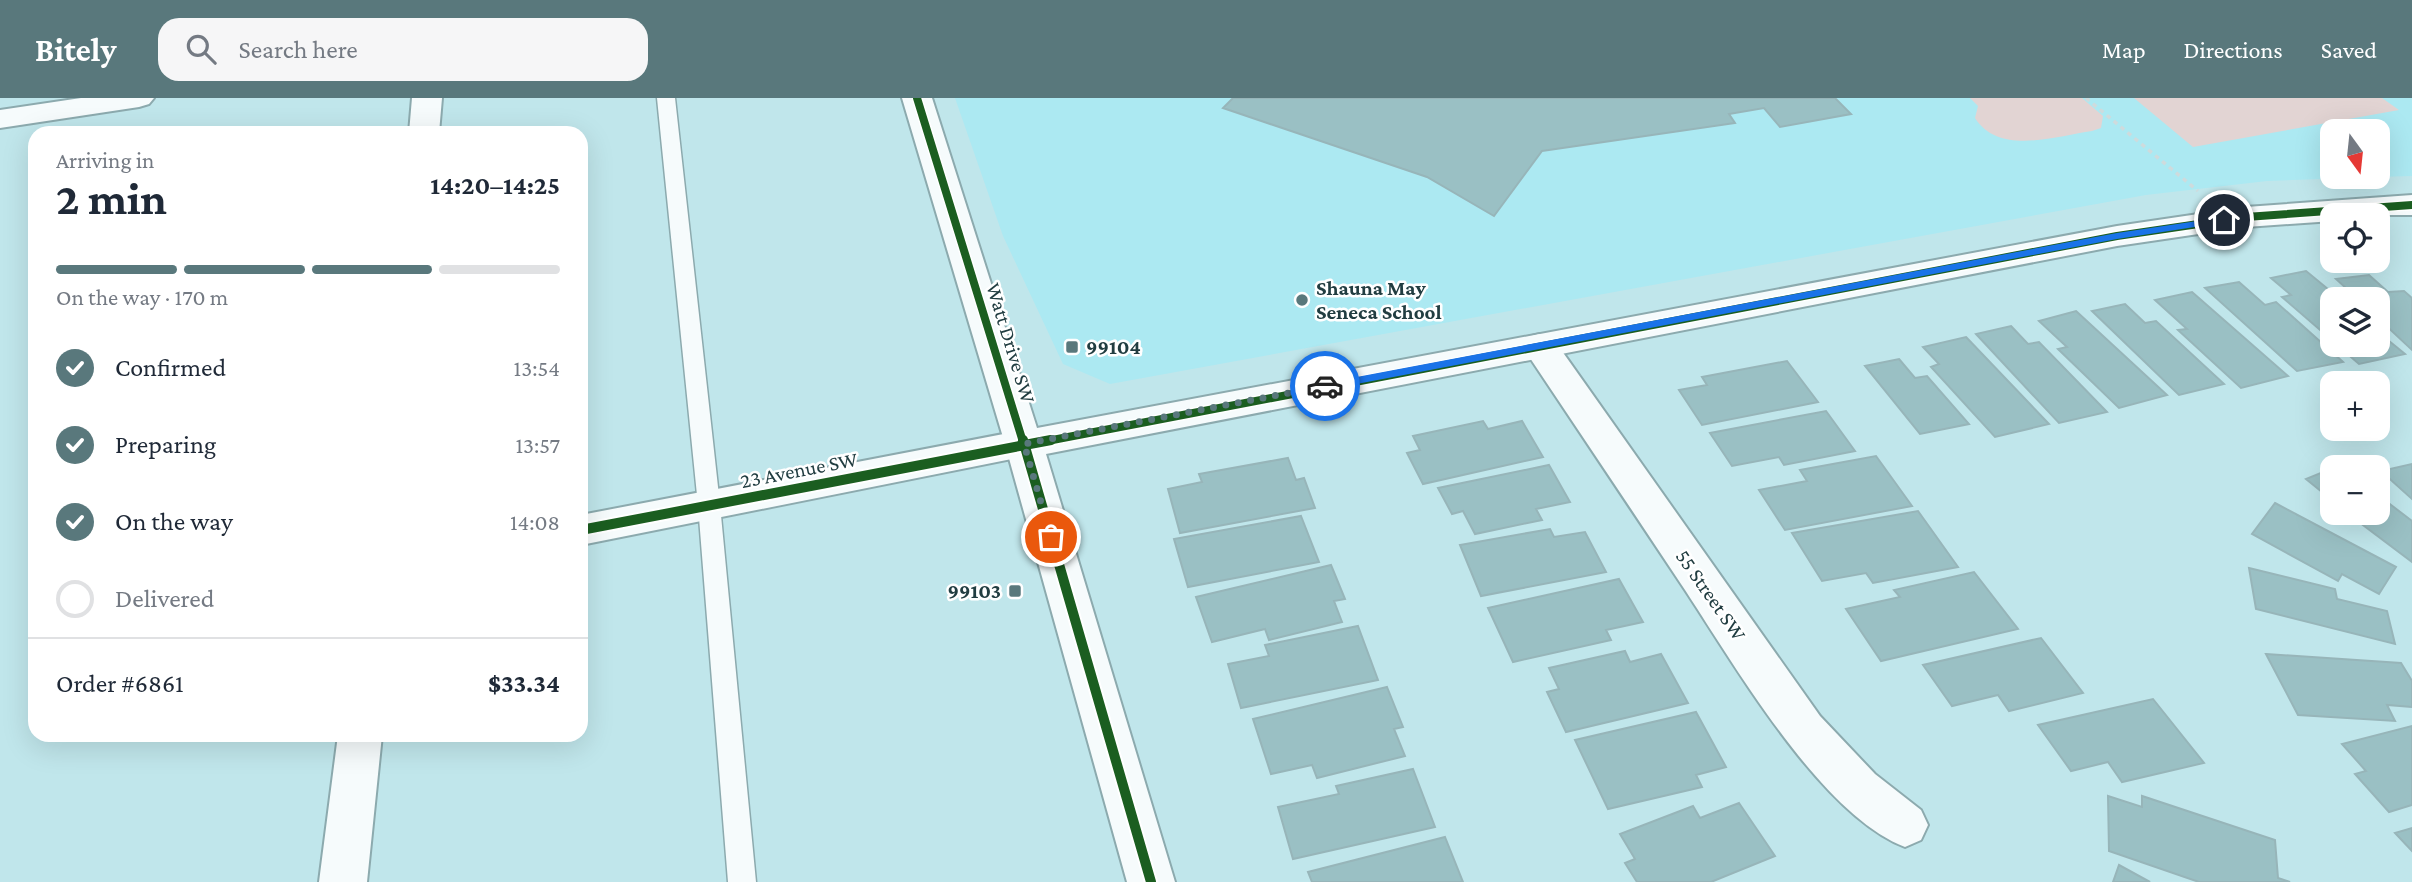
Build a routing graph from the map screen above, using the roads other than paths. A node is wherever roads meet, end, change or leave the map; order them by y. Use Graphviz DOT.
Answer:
graph roads {
  1 [pos="139,98"];
  2 [pos="427,98"];
  3 [pos="666,98"];
  4 [pos="917,98"];
  5 [pos="0,119"];
  6 [pos="425,126"];
  7 [pos="2412,205"];
  8 [pos="1540,346"];
  9 [pos="1024,444"];
  10 [pos="709,505"];
  11 [pos="588,529"];
  12 [pos="359,742"];
  13 [pos="1905,825"];
  14 [pos="344,882"];
  15 [pos="742,882"];
  16 [pos="1152,882"];
  1 -- 5 [label="street"];
  2 -- 6 [label="street"];
  3 -- 10 [label="lane"];
  4 -- 9 [label="street, Watt Drive SW"];
  7 -- 8 [label="street, 23 Avenue SW"];
  8 -- 9 [label="street, 23 Avenue SW"];
  8 -- 13 [label="street, 55 Street SW"];
  9 -- 10 [label="street, 23 Avenue SW"];
  9 -- 16 [label="street, Watt Drive SW"];
  10 -- 11 [label="street, 23 Avenue SW"];
  10 -- 15 [label="lane"];
  12 -- 14 [label="street"];
}
